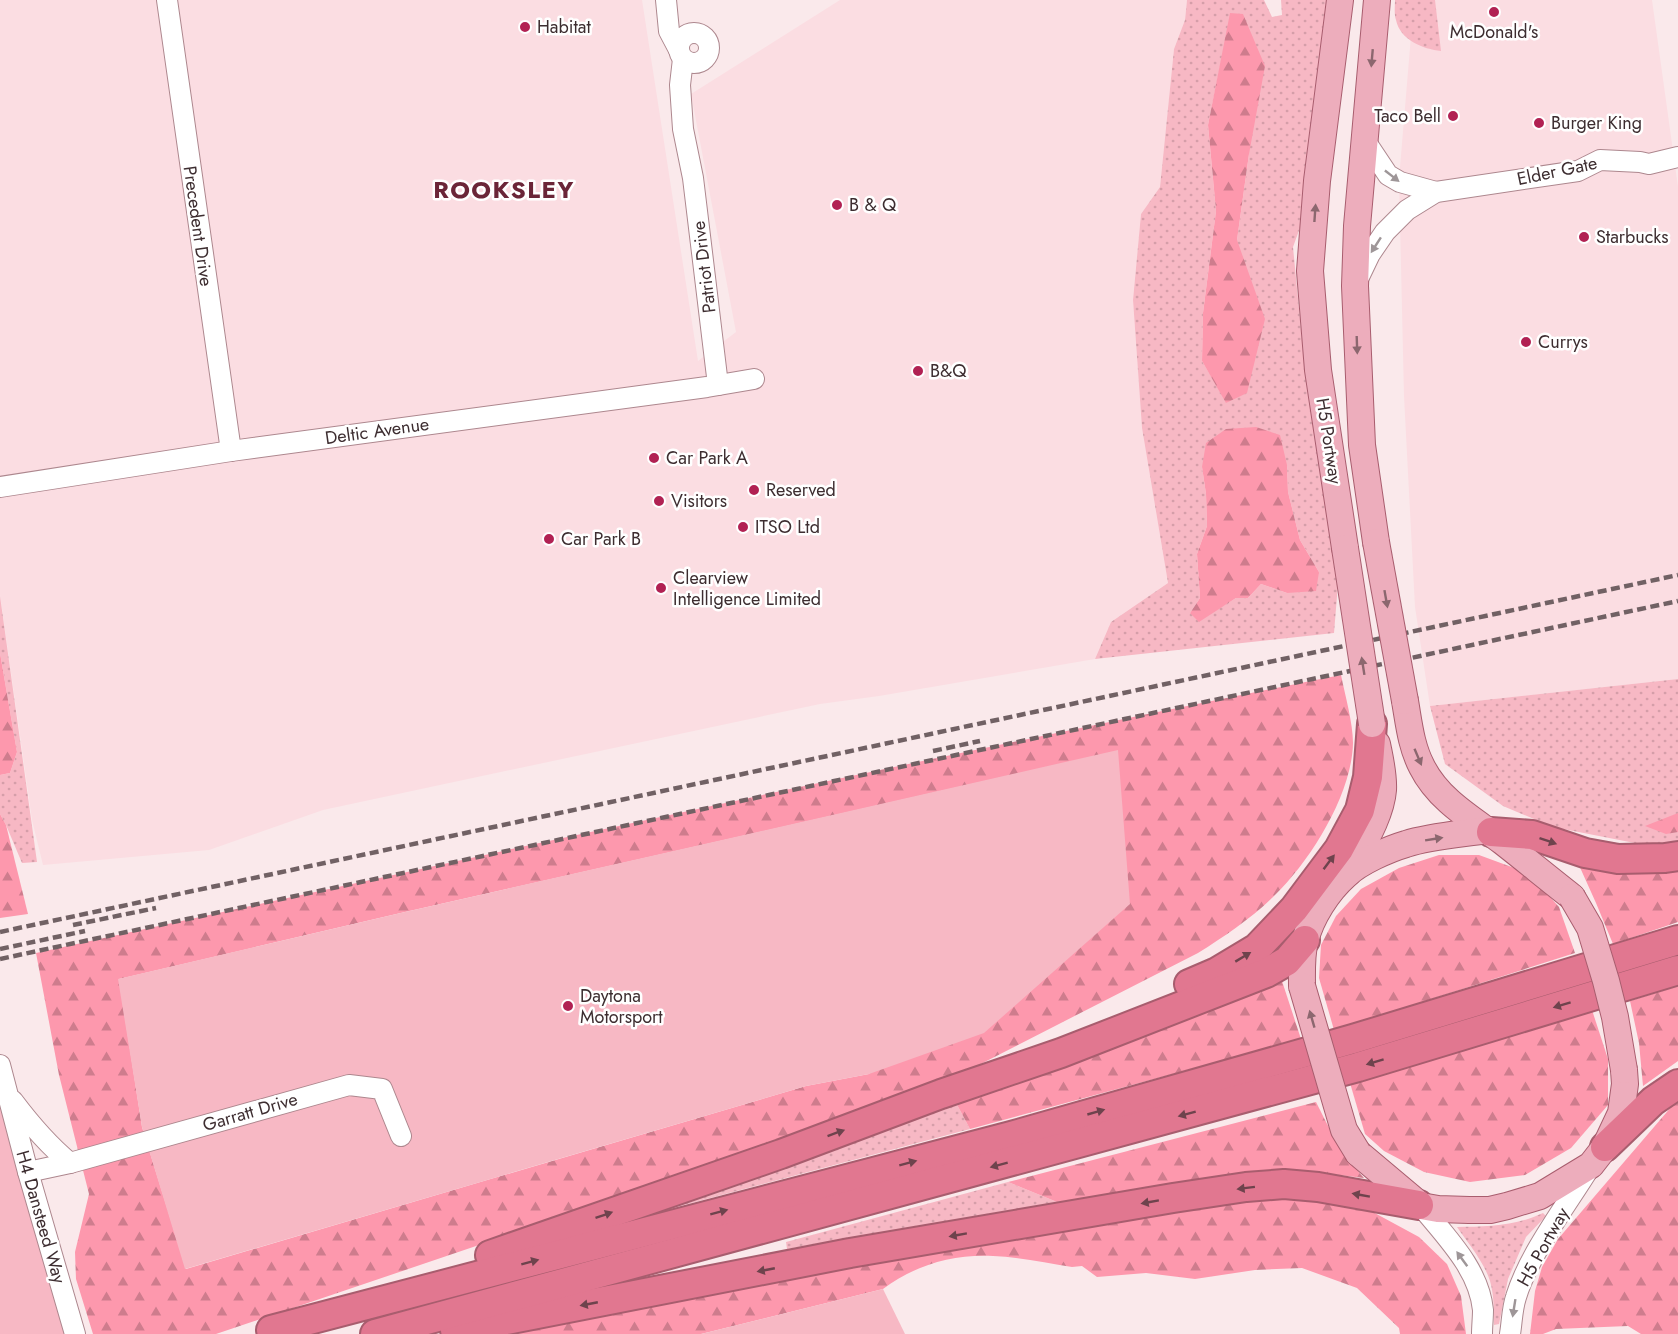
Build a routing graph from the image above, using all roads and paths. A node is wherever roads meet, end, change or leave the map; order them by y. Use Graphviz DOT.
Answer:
graph roads {
  1 [pos="167,0"];
  2 [pos="668,0"];
  3 [pos="1340,0"];
  4 [pos="1377,0"];
  5 [pos="693,33"];
  6 [pos="687,57"];
  7 [pos="1364,139"];
  8 [pos="1678,157"];
  9 [pos="1436,192"];
  10 [pos="1355,286"];
  11 [pos="754,379"];
  12 [pos="718,385"];
  13 [pos="231,451"];
  14 [pos="0,487"];
  15 [pos="1372,724"];
  16 [pos="1489,831"];
  17 [pos="1678,856"];
  18 [pos="1347,873"];
  19 [pos="1305,940"];
  20 [pos="1678,940"];
  21 [pos="1678,970"];
  22 [pos="0,1065"];
  23 [pos="1678,1083"];
  24 [pos="6,1092"];
  25 [pos="941,1094"];
  26 [pos="401,1136"];
  27 [pos="1598,1156"];
  28 [pos="70,1163"];
  29 [pos="27,1172"];
  30 [pos="1420,1206"];
  31 [pos="264,1332"];
  32 [pos="75,1334"];
  33 [pos="375,1334"];
  34 [pos="436,1334"];
  35 [pos="1482,1334"];
  36 [pos="1510,1334"];
  1 -- 13 [label="street, Precedent Drive"];
  2 -- 5 [label="street, Patriot Drive"];
  2 -- 6 [label="street, Patriot Drive"];
  15 -- 3 [label="main road, H5 Portway, one-way, bridge"];
  4 -- 7 [label="main road, H5 Portway, one-way"];
  5 -- 6 [label="street"];
  5 -- 6 [label="street"];
  6 -- 12 [label="street, Patriot Drive"];
  7 -- 9 [label="street, Elder Gate, one-way"];
  7 -- 10 [label="main road, H5 Portway"];
  8 -- 9 [label="street, Elder Gate"];
  9 -- 10 [label="street, Elder Gate, one-way"];
  10 -- 16 [label="main road, H5 Portway, one-way, bridge"];
  11 -- 12 [label="street, Deltic Avenue"];
  12 -- 13 [label="street, Deltic Avenue"];
  13 -- 14 [label="street, Deltic Avenue"];
  15 -- 18 [label="main road, H5 Portway"];
  25 -- 15 [label="highway, one-way"];
  16 -- 17 [label="highway, one-way"];
  18 -- 16 [label="main road, one-way"];
  16 -- 27 [label="main road, H5 Portway, bridge"];
  18 -- 19 [label="main road"];
  19 -- 25 [label="highway"];
  30 -- 19 [label="main road, one-way, bridge"];
  31 -- 20 [label="highway, one-way"];
  21 -- 33 [label="highway, one-way"];
  22 -- 24 [label="street, H4 Dansteed Way"];
  23 -- 27 [label="highway"];
  24 -- 28 [label="street"];
  24 -- 29 [label="street, H4 Dansteed Way"];
  31 -- 25 [label="highway, one-way"];
  26 -- 28 [label="street, Garratt Drive"];
  27 -- 30 [label="main road"];
  27 -- 36 [label="street, H5 Portway, one-way"];
  28 -- 29 [label="street, Garratt Drive"];
  29 -- 32 [label="street, H4 Dansteed Way"];
  30 -- 34 [label="highway, one-way"];
  35 -- 30 [label="street, one-way"];
}
